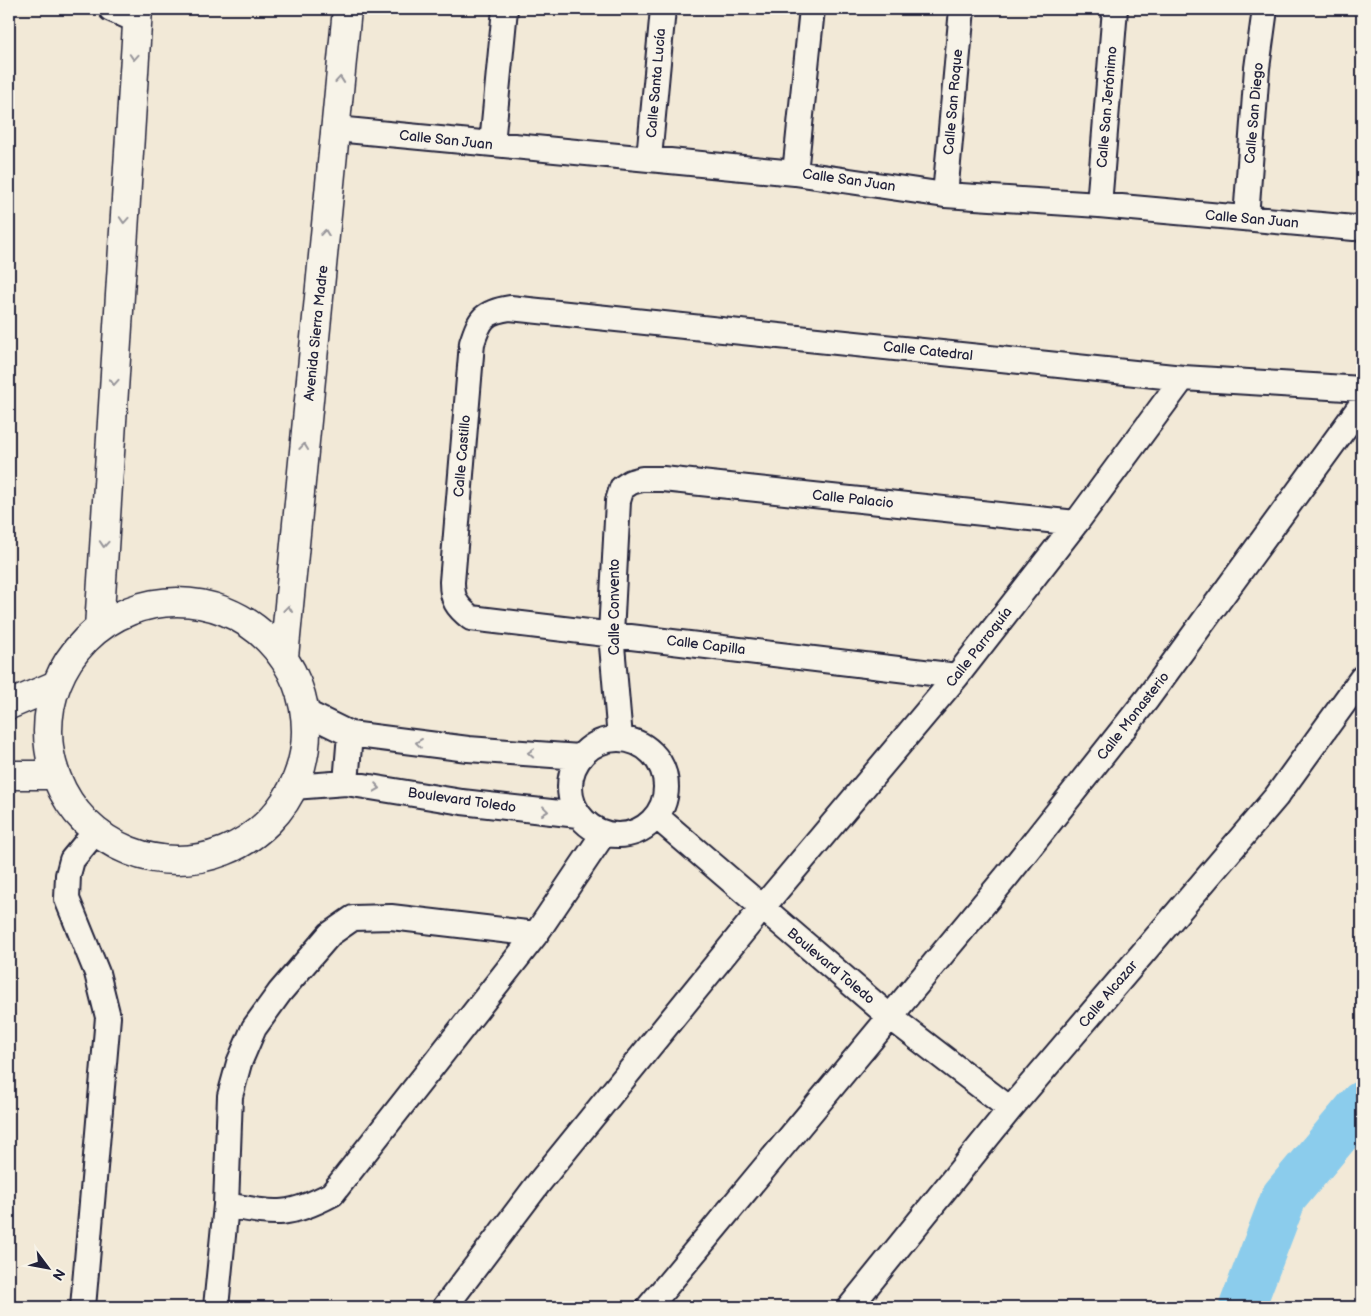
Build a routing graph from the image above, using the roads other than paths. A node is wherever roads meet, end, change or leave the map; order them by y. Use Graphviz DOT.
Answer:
graph roads {
  1 [pos="111,9"];
  2 [pos="347,9"];
  3 [pos="506,9"];
  4 [pos="663,9"];
  5 [pos="812,9"];
  6 [pos="962,9"];
  7 [pos="1116,9"];
  8 [pos="1265,9"];
  9 [pos="137,14"];
  10 [pos="336,129"];
  11 [pos="492,144"];
  12 [pos="649,158"];
  13 [pos="795,172"];
  14 [pos="945,195"];
  15 [pos="1099,205"];
  16 [pos="1246,218"];
  17 [pos="1362,226"];
  18 [pos="494,310"];
  19 [pos="1183,378"];
  20 [pos="1362,389"];
  21 [pos="1362,404"];
  22 [pos="631,482"];
  23 [pos="1076,523"];
  24 [pos="458,608"];
  25 [pos="99,628"];
  26 [pos="610,634"];
  27 [pos="284,657"];
  28 [pos="957,676"];
  29 [pos="1362,678"];
  30 [pos="56,685"];
  31 [pos="9,705"];
  32 [pos="305,712"];
  33 [pos="350,734"];
  34 [pos="620,738"];
  35 [pos="580,757"];
  36 [pos="9,775"];
  37 [pos="55,775"];
  38 [pos="346,783"];
  39 [pos="293,787"];
  40 [pos="578,815"];
  41 [pos="656,816"];
  42 [pos="96,832"];
  43 [pos="604,834"];
  44 [pos="762,908"];
  45 [pos="536,934"];
  46 [pos="889,1016"];
  47 [pos="1010,1109"];
  48 [pos="226,1205"];
  49 [pos="83,1307"];
  50 [pos="216,1307"];
  51 [pos="445,1307"];
  52 [pos="648,1307"];
  53 [pos="850,1307"];
  1 -- 9 [label="street"];
  10 -- 2 [label="street, Avenida Sierra Madre, one-way"];
  3 -- 11 [label="street"];
  4 -- 12 [label="street, Calle Santa Lucía"];
  5 -- 13 [label="street"];
  6 -- 14 [label="street, Calle San Roque"];
  7 -- 15 [label="street, Calle San Jerónimo"];
  8 -- 16 [label="street, Calle San Diego"];
  9 -- 25 [label="street, one-way"];
  10 -- 11 [label="street, Calle San Juan"];
  27 -- 10 [label="street, Avenida Sierra Madre, one-way"];
  11 -- 12 [label="street, Calle San Juan"];
  12 -- 13 [label="street, Calle San Juan"];
  13 -- 14 [label="street, Calle San Juan"];
  14 -- 15 [label="street, Calle San Juan"];
  15 -- 16 [label="street, Calle San Juan"];
  16 -- 17 [label="street, Calle San Juan"];
  18 -- 19 [label="street, Calle Catedral"];
  18 -- 24 [label="street, Calle Castillo"];
  19 -- 20 [label="street, Calle Catedral"];
  19 -- 23 [label="street, Calle Parroquía"];
  21 -- 46 [label="street, Calle Monasterio"];
  22 -- 23 [label="street, Calle Palacio"];
  22 -- 26 [label="street, Calle Convento"];
  23 -- 28 [label="street, Calle Parroquía"];
  24 -- 26 [label="street, Calle Capilla"];
  25 -- 27 [label="street"];
  25 -- 30 [label="street"];
  26 -- 28 [label="street, Calle Capilla"];
  26 -- 34 [label="street, Calle Convento"];
  27 -- 32 [label="street"];
  28 -- 44 [label="street, Calle Parroquía"];
  29 -- 47 [label="street, Calle Alcazar"];
  30 -- 31 [label="street"];
  30 -- 37 [label="street"];
  32 -- 33 [label="street"];
  32 -- 39 [label="street"];
  35 -- 33 [label="street, one-way"];
  33 -- 38 [label="street"];
  34 -- 35 [label="street"];
  34 -- 41 [label="street"];
  35 -- 40 [label="street"];
  36 -- 37 [label="street"];
  37 -- 42 [label="street"];
  38 -- 39 [label="street, Boulevard Toledo"];
  38 -- 40 [label="street, Boulevard Toledo, one-way"];
  39 -- 42 [label="street"];
  40 -- 43 [label="street"];
  41 -- 43 [label="street"];
  41 -- 44 [label="street, Boulevard Toledo"];
  42 -- 49 [label="street"];
  43 -- 45 [label="street"];
  44 -- 46 [label="street, Boulevard Toledo"];
  44 -- 51 [label="street, Calle Parroquía"];
  45 -- 48 [label="street"];
  45 -- 48 [label="street"];
  46 -- 47 [label="street, Boulevard Toledo"];
  46 -- 52 [label="street, Calle Monasterio"];
  47 -- 53 [label="street, Calle Alcazar"];
  48 -- 50 [label="street"];
}
